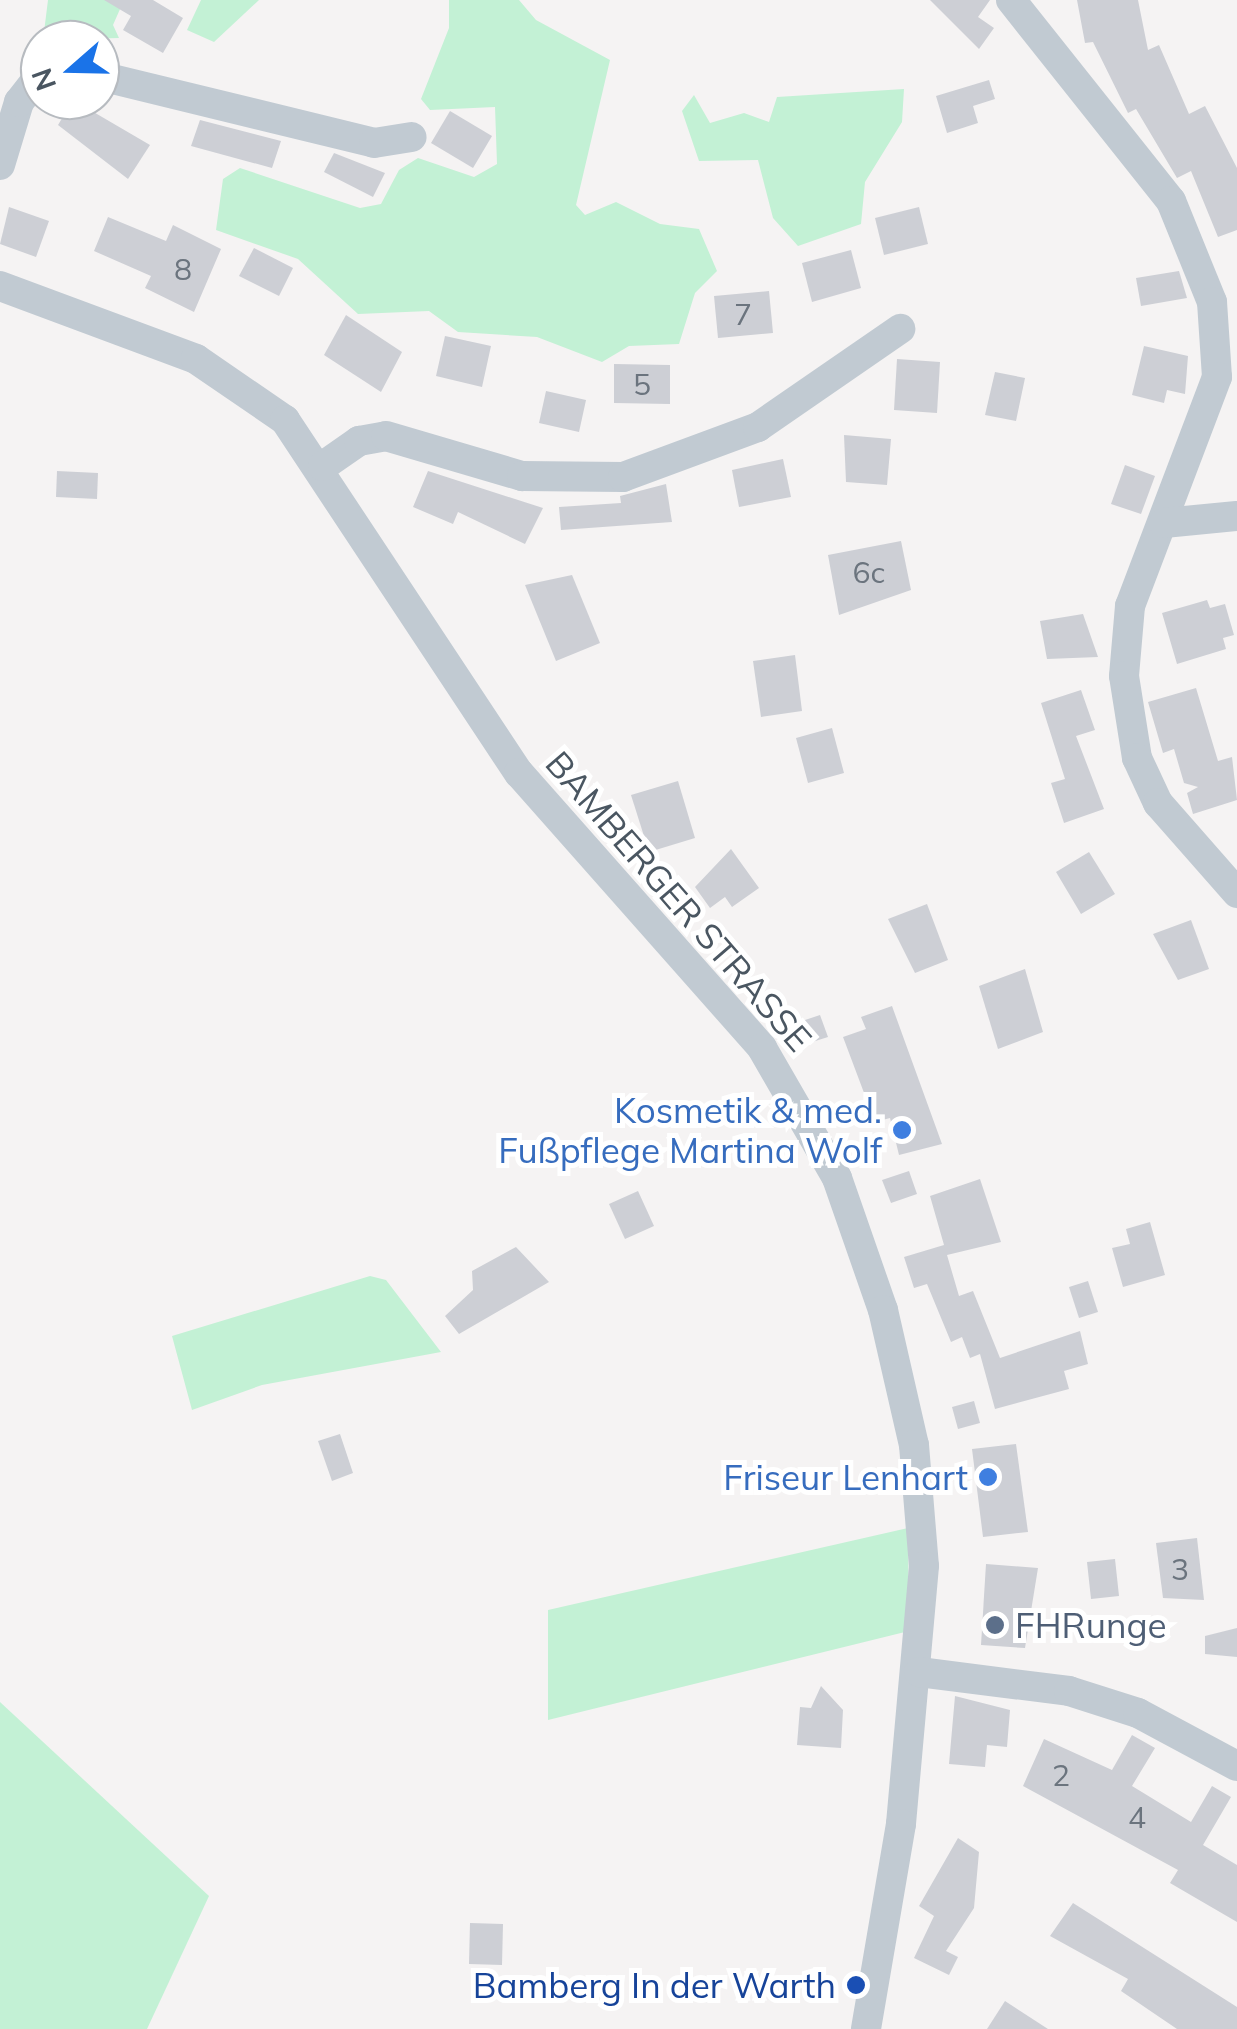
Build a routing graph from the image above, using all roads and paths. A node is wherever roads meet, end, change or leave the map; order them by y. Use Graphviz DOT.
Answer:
graph roads {
  1 [pos="1011,0"];
  2 [pos="120,81"];
  3 [pos="20,101"];
  4 [pos="412,136"];
  5 [pos="0,165"];
  6 [pos="0,286"];
  7 [pos="900,329"];
  8 [pos="323,466"];
  9 [pos="1237,516"];
  10 [pos="1164,523"];
  11 [pos="1237,893"];
  12 [pos="919,1672"];
  13 [pos="1237,1766"];
  14 [pos="866,2029"];
  1 -- 10 [label="street"];
  2 -- 4 [label="street"];
  3 -- 5 [label="street"];
  6 -- 8 [label="street, BAMBERGER STRASSE"];
  7 -- 8 [label="street"];
  8 -- 12 [label="street, BAMBERGER STRASSE"];
  9 -- 10 [label="street"];
  10 -- 11 [label="street"];
  12 -- 13 [label="street"];
  12 -- 14 [label="street, BAMBERGER STRASSE"];
}
